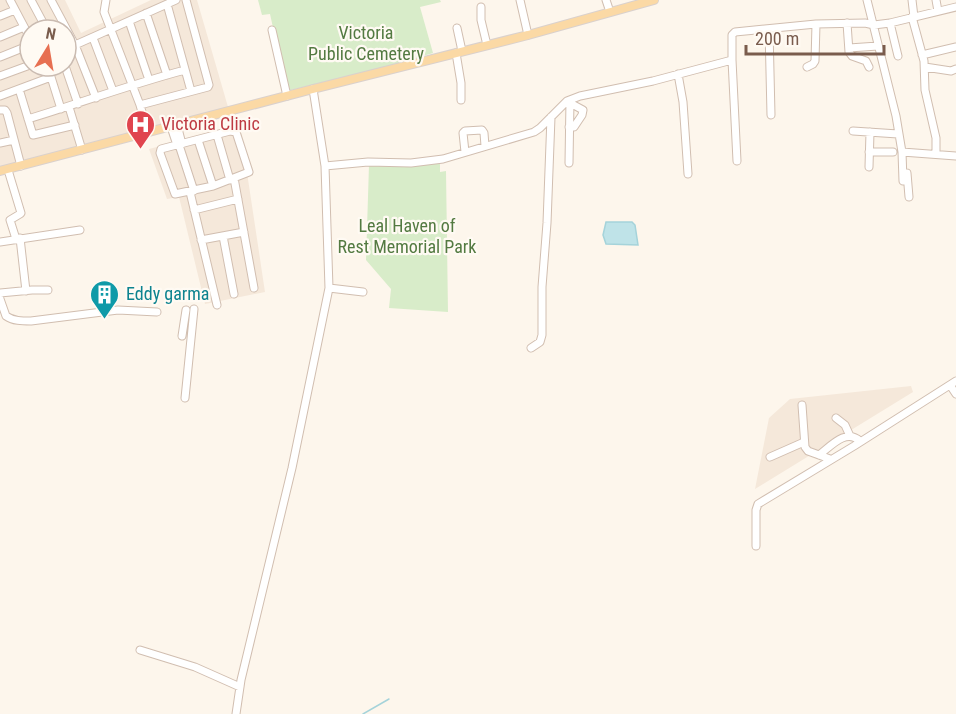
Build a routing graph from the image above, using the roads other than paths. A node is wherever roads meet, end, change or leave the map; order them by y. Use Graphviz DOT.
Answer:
graph roads {
  1 [pos="10,0"];
  2 [pos="31,0"];
  3 [pos="51,0"];
  4 [pos="106,0"];
  5 [pos="176,0"];
  6 [pos="186,0"];
  7 [pos="519,0"];
  8 [pos="606,0"];
  9 [pos="654,0"];
  10 [pos="867,0"];
  11 [pos="912,0"];
  12 [pos="936,0"];
  13 [pos="167,4"];
  14 [pos="481,7"];
  15 [pos="956,7"];
  16 [pos="15,10"];
  17 [pos="938,11"];
  18 [pos="610,12"];
  19 [pos="146,13"];
  20 [pos="0,16"];
  21 [pos="913,17"];
  22 [pos="19,18"];
  23 [pos="41,18"];
  24 [pos="61,18"];
  25 [pos="129,21"];
  26 [pos="847,23"];
  27 [pos="890,23"];
  28 [pos="816,24"];
  29 [pos="874,25"];
  30 [pos="457,28"];
  31 [pos="18,29"];
  32 [pos="769,29"];
  33 [pos="111,30"];
  34 [pos="272,30"];
  35 [pos="528,35"];
  36 [pos="0,36"];
  37 [pos="93,38"];
  38 [pos="78,44"];
  39 [pos="487,45"];
  40 [pos="878,46"];
  41 [pos="849,48"];
  42 [pos="956,48"];
  43 [pos="18,50"];
  44 [pos="459,52"];
  45 [pos="78,53"];
  46 [pos="922,55"];
  47 [pos="898,56"];
  48 [pos="0,57"];
  49 [pos="732,60"];
  50 [pos="869,67"];
  51 [pos="925,67"];
  52 [pos="807,68"];
  53 [pos="18,69"];
  54 [pos="956,69"];
  55 [pos="185,70"];
  56 [pos="678,74"];
  57 [pos="167,75"];
  58 [pos="0,76"];
  59 [pos="48,78"];
  60 [pos="51,78"];
  61 [pos="69,78"];
  62 [pos="149,80"];
  63 [pos="131,85"];
  64 [pos="313,88"];
  65 [pos="19,89"];
  66 [pos="191,91"];
  67 [pos="113,92"];
  68 [pos="0,96"];
  69 [pos="287,96"];
  70 [pos="96,98"];
  71 [pos="461,100"];
  72 [pos="570,102"];
  73 [pos="78,104"];
  74 [pos="140,105"];
  75 [pos="65,108"];
  76 [pos="0,110"];
  77 [pos="771,115"];
  78 [pos="551,117"];
  79 [pos="27,119"];
  80 [pos="75,125"];
  81 [pos="174,126"];
  82 [pos="569,127"];
  83 [pos="853,130"];
  84 [pos="870,132"];
  85 [pos="148,133"];
  86 [pos="898,134"];
  87 [pos="217,135"];
  88 [pos="14,140"];
  89 [pos="198,140"];
  90 [pos="0,143"];
  91 [pos="179,145"];
  92 [pos="485,146"];
  93 [pos="82,150"];
  94 [pos="465,152"];
  95 [pos="869,152"];
  96 [pos="892,152"];
  97 [pos="903,152"];
  98 [pos="936,154"];
  99 [pos="956,156"];
  100 [pos="737,161"];
  101 [pos="569,163"];
  102 [pos="21,166"];
  103 [pos="325,166"];
  104 [pos="868,167"];
  105 [pos="4,170"];
  106 [pos="688,174"];
  107 [pos="232,179"];
  108 [pos="903,181"];
  109 [pos="213,186"];
  110 [pos="191,191"];
  111 [pos="909,197"];
  112 [pos="238,199"];
  113 [pos="194,210"];
  114 [pos="80,230"];
  115 [pos="244,232"];
  116 [pos="223,236"];
  117 [pos="18,239"];
  118 [pos="201,240"];
  119 [pos="0,242"];
  120 [pos="254,288"];
  121 [pos="329,288"];
  122 [pos="48,290"];
  123 [pos="26,291"];
  124 [pos="363,292"];
  125 [pos="0,293"];
  126 [pos="234,294"];
  127 [pos="0,299"];
  128 [pos="217,305"];
  129 [pos="157,312"];
  130 [pos="182,336"];
  131 [pos="531,348"];
  132 [pos="953,383"];
  133 [pos="956,394"];
  134 [pos="185,398"];
  135 [pos="802,405"];
  136 [pos="836,418"];
  137 [pos="850,436"];
  138 [pos="860,441"];
  139 [pos="804,442"];
  140 [pos="819,455"];
  141 [pos="770,457"];
  142 [pos="830,459"];
  143 [pos="756,546"];
  144 [pos="140,650"];
  145 [pos="240,687"];
  146 [pos="236,714"];
  1 -- 16 [label="street"];
  2 -- 23 [label="street"];
  3 -- 24 [label="street"];
  4 -- 33 [label="street"];
  5 -- 13 [label="street"];
  6 -- 66 [label="street"];
  7 -- 35 [label="street"];
  8 -- 18 [label="street"];
  9 -- 18 [label="main road"];
  10 -- 29 [label="street"];
  11 -- 21 [label="street"];
  12 -- 17 [label="street"];
  13 -- 19 [label="street"];
  13 -- 55 [label="street"];
  14 -- 39 [label="street"];
  15 -- 17 [label="street"];
  16 -- 20 [label="street"];
  16 -- 22 [label="street"];
  17 -- 21 [label="street"];
  18 -- 35 [label="main road"];
  19 -- 25 [label="street"];
  19 -- 57 [label="street"];
  21 -- 27 [label="street"];
  21 -- 46 [label="street"];
  25 -- 33 [label="street"];
  25 -- 62 [label="street"];
  26 -- 28 [label="street"];
  26 -- 29 [label="street"];
  26 -- 41 [label="street"];
  27 -- 29 [label="street"];
  27 -- 47 [label="street"];
  28 -- 32 [label="street"];
  28 -- 52 [label="street"];
  29 -- 40 [label="street"];
  30 -- 44 [label="street"];
  31 -- 36 [label="street"];
  32 -- 49 [label="street"];
  32 -- 77 [label="street"];
  33 -- 37 [label="street"];
  33 -- 63 [label="street"];
  34 -- 69 [label="street"];
  35 -- 39 [label="main road"];
  37 -- 38 [label="street"];
  37 -- 67 [label="street"];
  39 -- 44 [label="main road"];
  40 -- 41 [label="street"];
  40 -- 86 [label="street"];
  41 -- 50 [label="street"];
  42 -- 46 [label="street"];
  43 -- 48 [label="street"];
  44 -- 64 [label="main road"];
  44 -- 71 [label="street"];
  45 -- 70 [label="street"];
  46 -- 51 [label="street"];
  49 -- 56 [label="street"];
  49 -- 100 [label="street"];
  51 -- 54 [label="street"];
  51 -- 98 [label="street"];
  53 -- 58 [label="street"];
  55 -- 57 [label="street"];
  55 -- 66 [label="street"];
  56 -- 72 [label="street"];
  56 -- 106 [label="street"];
  57 -- 62 [label="street"];
  59 -- 65 [label="street"];
  60 -- 75 [label="street"];
  61 -- 73 [label="street"];
  62 -- 63 [label="street"];
  63 -- 67 [label="street"];
  63 -- 74 [label="street"];
  64 -- 69 [label="main road"];
  64 -- 103 [label="street"];
  65 -- 68 [label="street"];
  65 -- 79 [label="street"];
  66 -- 74 [label="street"];
  67 -- 70 [label="street"];
  69 -- 81 [label="main road"];
  70 -- 73 [label="street"];
  72 -- 78 [label="street"];
  72 -- 82 [label="street"];
  72 -- 82 [label="street"];
  73 -- 75 [label="street"];
  74 -- 85 [label="street"];
  75 -- 79 [label="street"];
  75 -- 80 [label="street"];
  76 -- 88 [label="street"];
  78 -- 92 [label="street"];
  78 -- 131 [label="street"];
  79 -- 80 [label="street"];
  80 -- 93 [label="street"];
  81 -- 85 [label="main road"];
  81 -- 91 [label="street"];
  82 -- 101 [label="street"];
  83 -- 84 [label="street"];
  84 -- 86 [label="street"];
  84 -- 95 [label="street"];
  85 -- 93 [label="main road"];
  86 -- 97 [label="street"];
  87 -- 89 [label="street"];
  87 -- 107 [label="street"];
  87 -- 107 [label="street"];
  88 -- 90 [label="street"];
  88 -- 102 [label="street"];
  89 -- 91 [label="street"];
  89 -- 109 [label="street"];
  91 -- 110 [label="street"];
  91 -- 110 [label="street"];
  92 -- 94 [label="street"];
  92 -- 94 [label="street"];
  93 -- 102 [label="main road"];
  94 -- 103 [label="street"];
  95 -- 96 [label="street"];
  95 -- 104 [label="street"];
  97 -- 98 [label="street"];
  97 -- 108 [label="street"];
  97 -- 111 [label="street"];
  98 -- 99 [label="street"];
  102 -- 105 [label="main road"];
  103 -- 121 [label="street"];
  105 -- 117 [label="street"];
  107 -- 109 [label="street"];
  107 -- 112 [label="street"];
  109 -- 110 [label="street"];
  110 -- 113 [label="street"];
  112 -- 113 [label="street"];
  112 -- 115 [label="street"];
  113 -- 118 [label="street"];
  114 -- 117 [label="street"];
  115 -- 116 [label="street"];
  115 -- 120 [label="street"];
  116 -- 118 [label="street"];
  116 -- 126 [label="street"];
  117 -- 119 [label="street"];
  117 -- 123 [label="street"];
  118 -- 128 [label="street"];
  121 -- 124 [label="street"];
  121 -- 145 [label="street"];
  122 -- 123 [label="street"];
  123 -- 125 [label="street"];
  127 -- 129 [label="street"];
  130 -- 134 [label="street"];
  132 -- 133 [label="street"];
  132 -- 138 [label="street"];
  135 -- 139 [label="street"];
  136 -- 137 [label="street"];
  137 -- 138 [label="street"];
  137 -- 140 [label="street"];
  138 -- 142 [label="street"];
  139 -- 140 [label="street"];
  139 -- 141 [label="street"];
  140 -- 142 [label="street"];
  142 -- 143 [label="street"];
  144 -- 145 [label="street"];
  145 -- 146 [label="street"];
}
